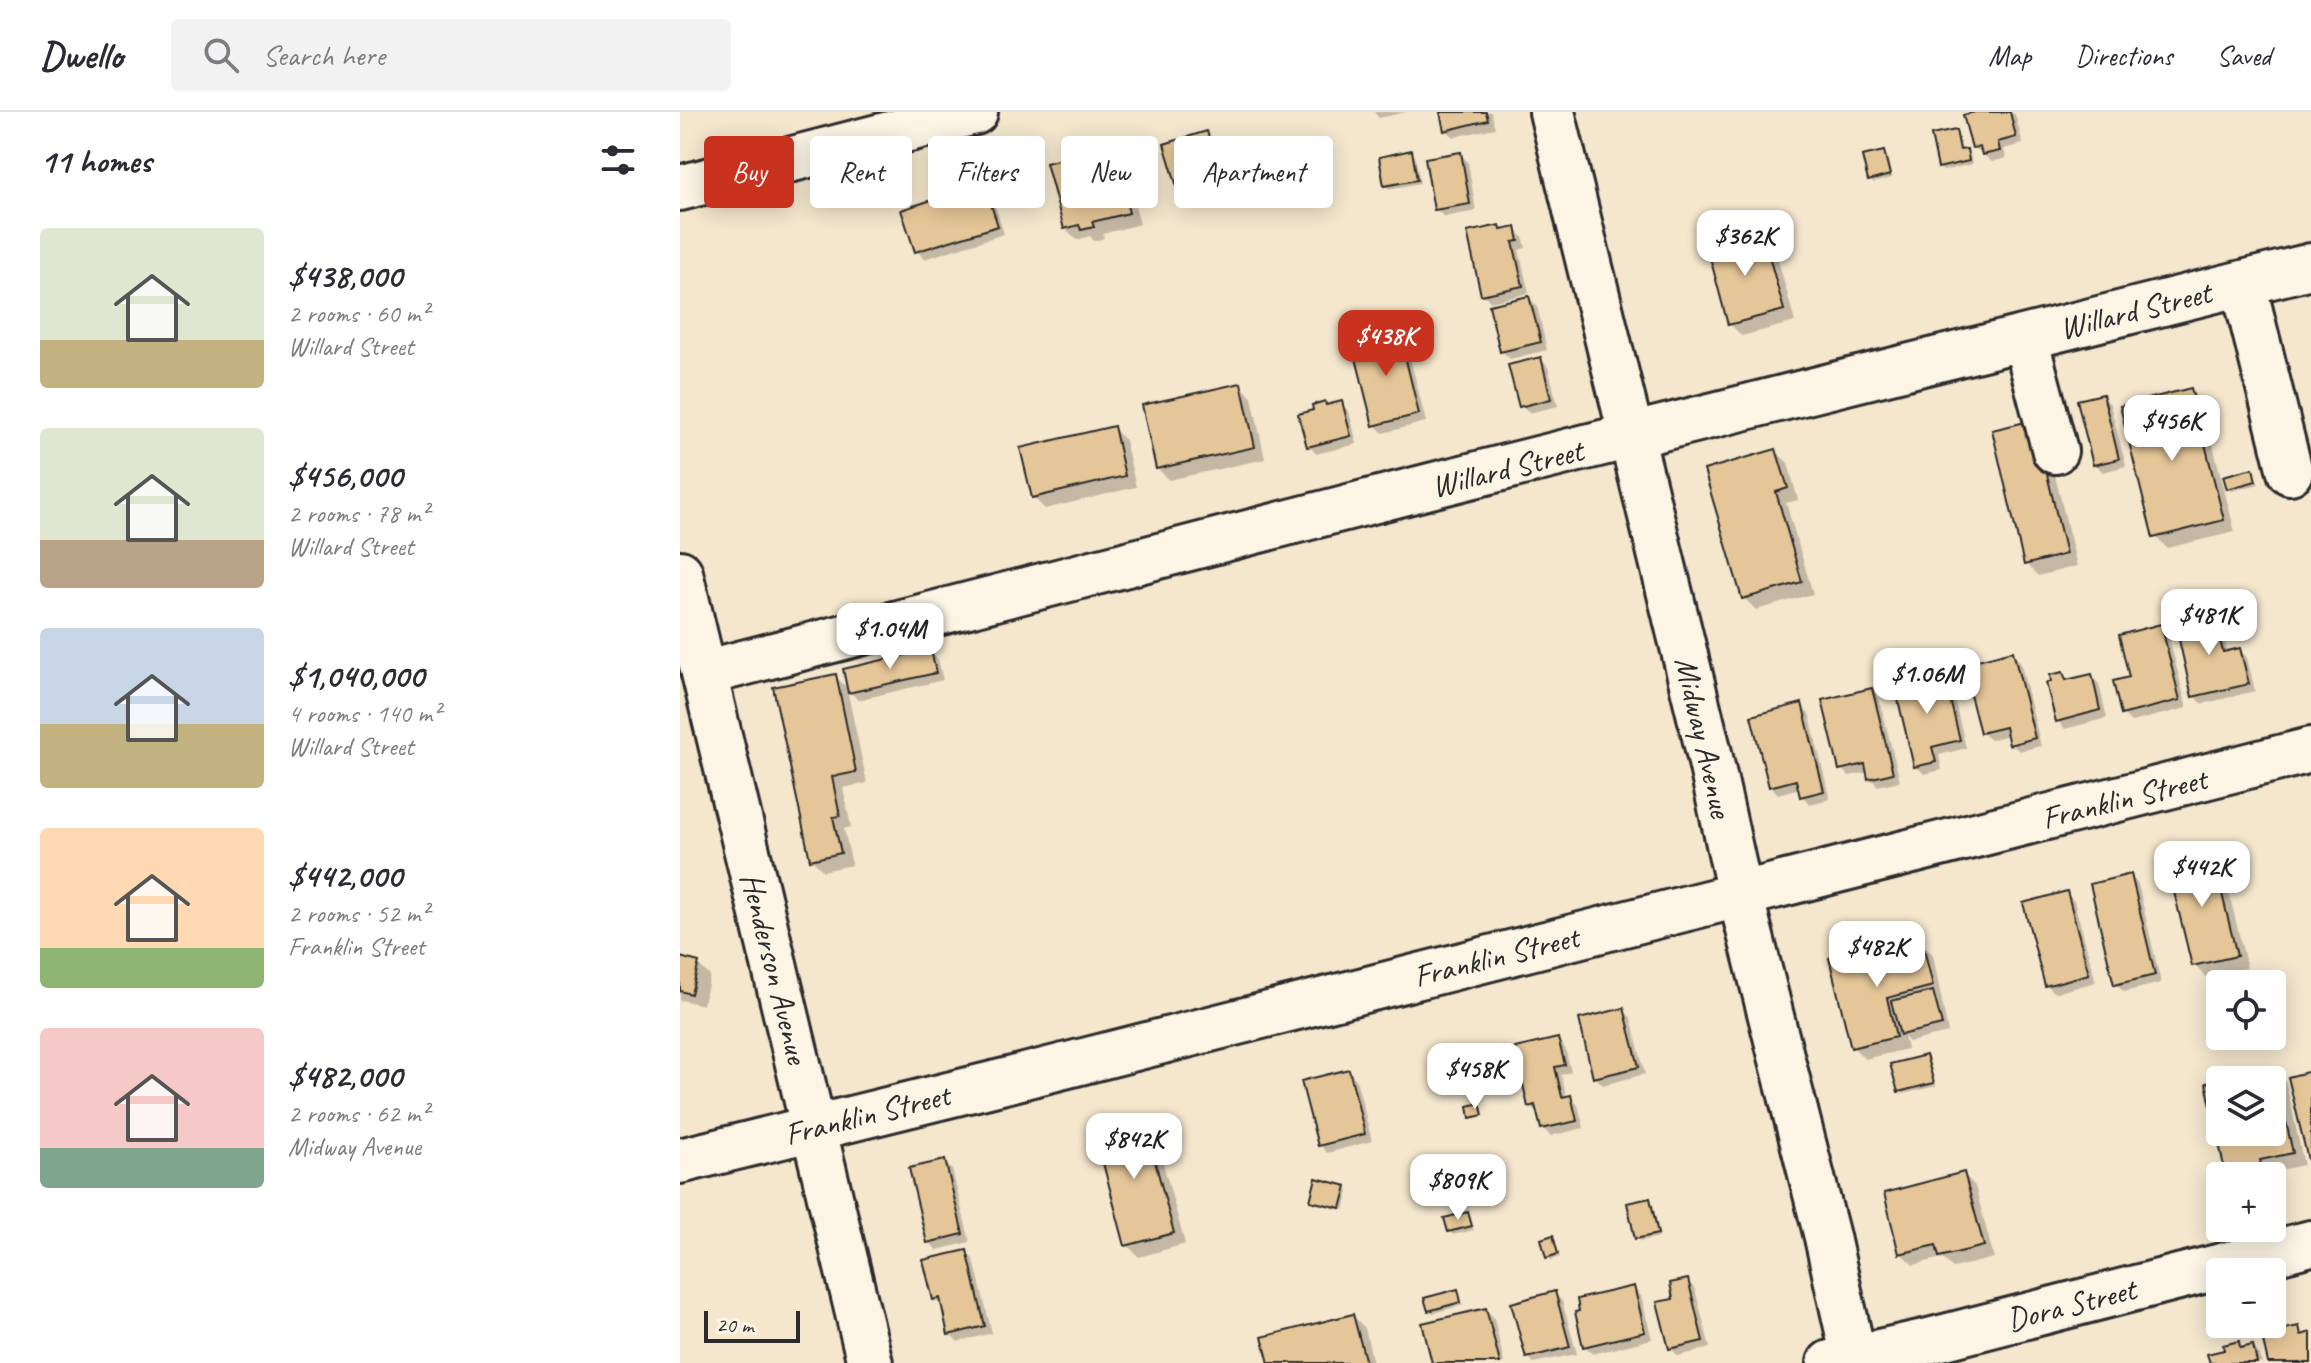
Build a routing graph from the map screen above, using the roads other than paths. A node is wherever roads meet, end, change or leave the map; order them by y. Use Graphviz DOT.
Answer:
graph roads {
  1 [pos="975,112"];
  2 [pos="1552,112"];
  3 [pos="680,188"];
  4 [pos="2311,266"];
  5 [pos="2243,283"];
  6 [pos="2025,338"];
  7 [pos="1632,437"];
  8 [pos="2055,451"];
  9 [pos="2290,472"];
  10 [pos="680,573"];
  11 [pos="704,673"];
  12 [pos="2311,750"];
  13 [pos="1740,894"];
  14 [pos="813,1127"];
  15 [pos="680,1161"];
  16 [pos="2311,1243"];
  17 [pos="1846,1361"];
  18 [pos="870,1363"];
  1 -- 3 [label="street"];
  2 -- 7 [label="street, Midway Avenue"];
  4 -- 5 [label="street, Willard Street"];
  5 -- 6 [label="street, Willard Street"];
  5 -- 9 [label="street"];
  6 -- 7 [label="street, Willard Street"];
  6 -- 8 [label="street"];
  7 -- 11 [label="street, Willard Street"];
  7 -- 13 [label="street, Midway Avenue"];
  10 -- 11 [label="street, Henderson Avenue"];
  11 -- 14 [label="street, Henderson Avenue"];
  12 -- 13 [label="street, Franklin Street"];
  13 -- 14 [label="street, Franklin Street"];
  13 -- 17 [label="street, Midway Avenue"];
  14 -- 15 [label="street, Franklin Street"];
  14 -- 18 [label="street, Henderson Avenue"];
  16 -- 17 [label="street, Dora Street"];
}
